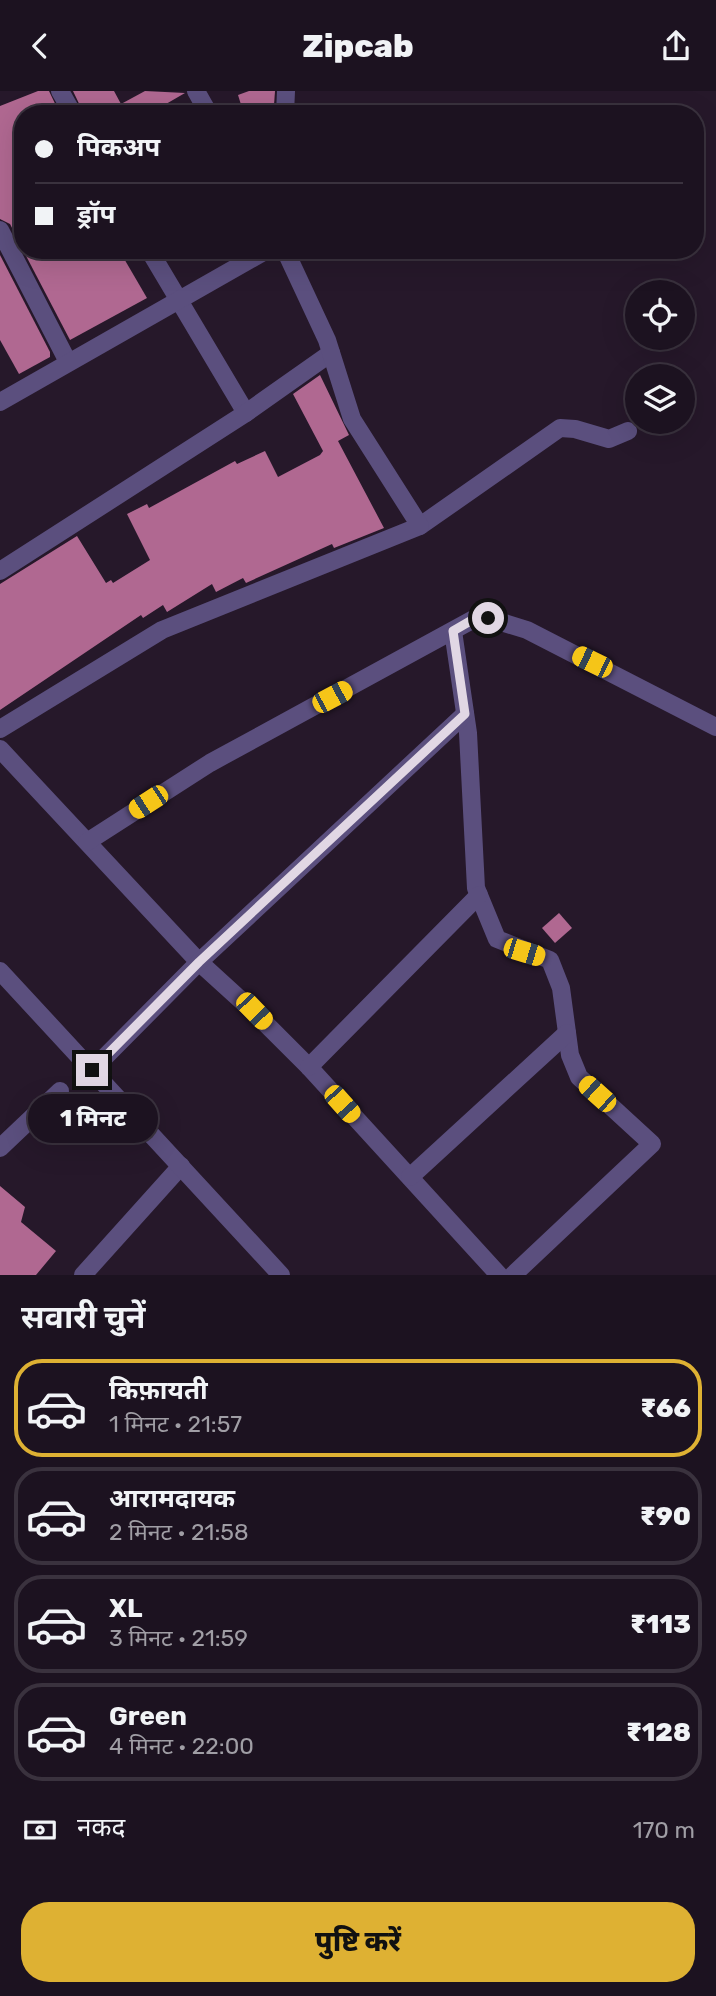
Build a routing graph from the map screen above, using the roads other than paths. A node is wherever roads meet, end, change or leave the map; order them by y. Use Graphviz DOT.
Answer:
graph roads {
  1 [pos="1,234"];
  2 [pos="14,259"];
  3 [pos="14,259"];
  4 [pos="154,259"];
  5 [pos="252,259"];
  6 [pos="289,259"];
  7 [pos="178,303"];
  8 [pos="331,353"];
  9 [pos="68,362"];
  10 [pos="0,402"];
  11 [pos="246,413"];
  12 [pos="625,432"];
  13 [pos="420,526"];
  14 [pos="0,571"];
  15 [pos="453,631"];
  16 [pos="465,714"];
  17 [pos="716,727"];
  18 [pos="0,729"];
  19 [pos="0,749"];
  20 [pos="86,842"];
  21 [pos="479,895"];
  22 [pos="199,962"];
  23 [pos="0,971"];
  24 [pos="567,1033"];
  25 [pos="309,1067"];
  26 [pos="92,1070"];
  27 [pos="60,1091"];
  28 [pos="0,1148"];
  29 [pos="181,1166"];
  30 [pos="410,1177"];
  31 [pos="83,1275"];
  32 [pos="281,1275"];
  33 [pos="499,1275"];
  34 [pos="513,1275"];
  1 -- 3 [label="street"];
  2 -- 9 [label="street"];
  4 -- 7 [label="street"];
  5 -- 7 [label="street"];
  6 -- 8 [label="street"];
  7 -- 9 [label="street"];
  7 -- 11 [label="street"];
  8 -- 11 [label="street"];
  8 -- 13 [label="street"];
  9 -- 10 [label="street"];
  11 -- 14 [label="street"];
  12 -- 13 [label="street"];
  13 -- 18 [label="street"];
  15 -- 16 [label="street"];
  15 -- 17 [label="street"];
  15 -- 20 [label="street"];
  16 -- 21 [label="street"];
  16 -- 22 [label="street"];
  19 -- 20 [label="street"];
  20 -- 22 [label="street"];
  21 -- 24 [label="street"];
  21 -- 25 [label="street"];
  22 -- 25 [label="street"];
  22 -- 26 [label="street"];
  23 -- 26 [label="street"];
  24 -- 30 [label="street"];
  24 -- 34 [label="street"];
  25 -- 30 [label="street"];
  26 -- 29 [label="street"];
  27 -- 28 [label="street"];
  29 -- 31 [label="street"];
  29 -- 32 [label="street"];
  30 -- 33 [label="street"];
}
